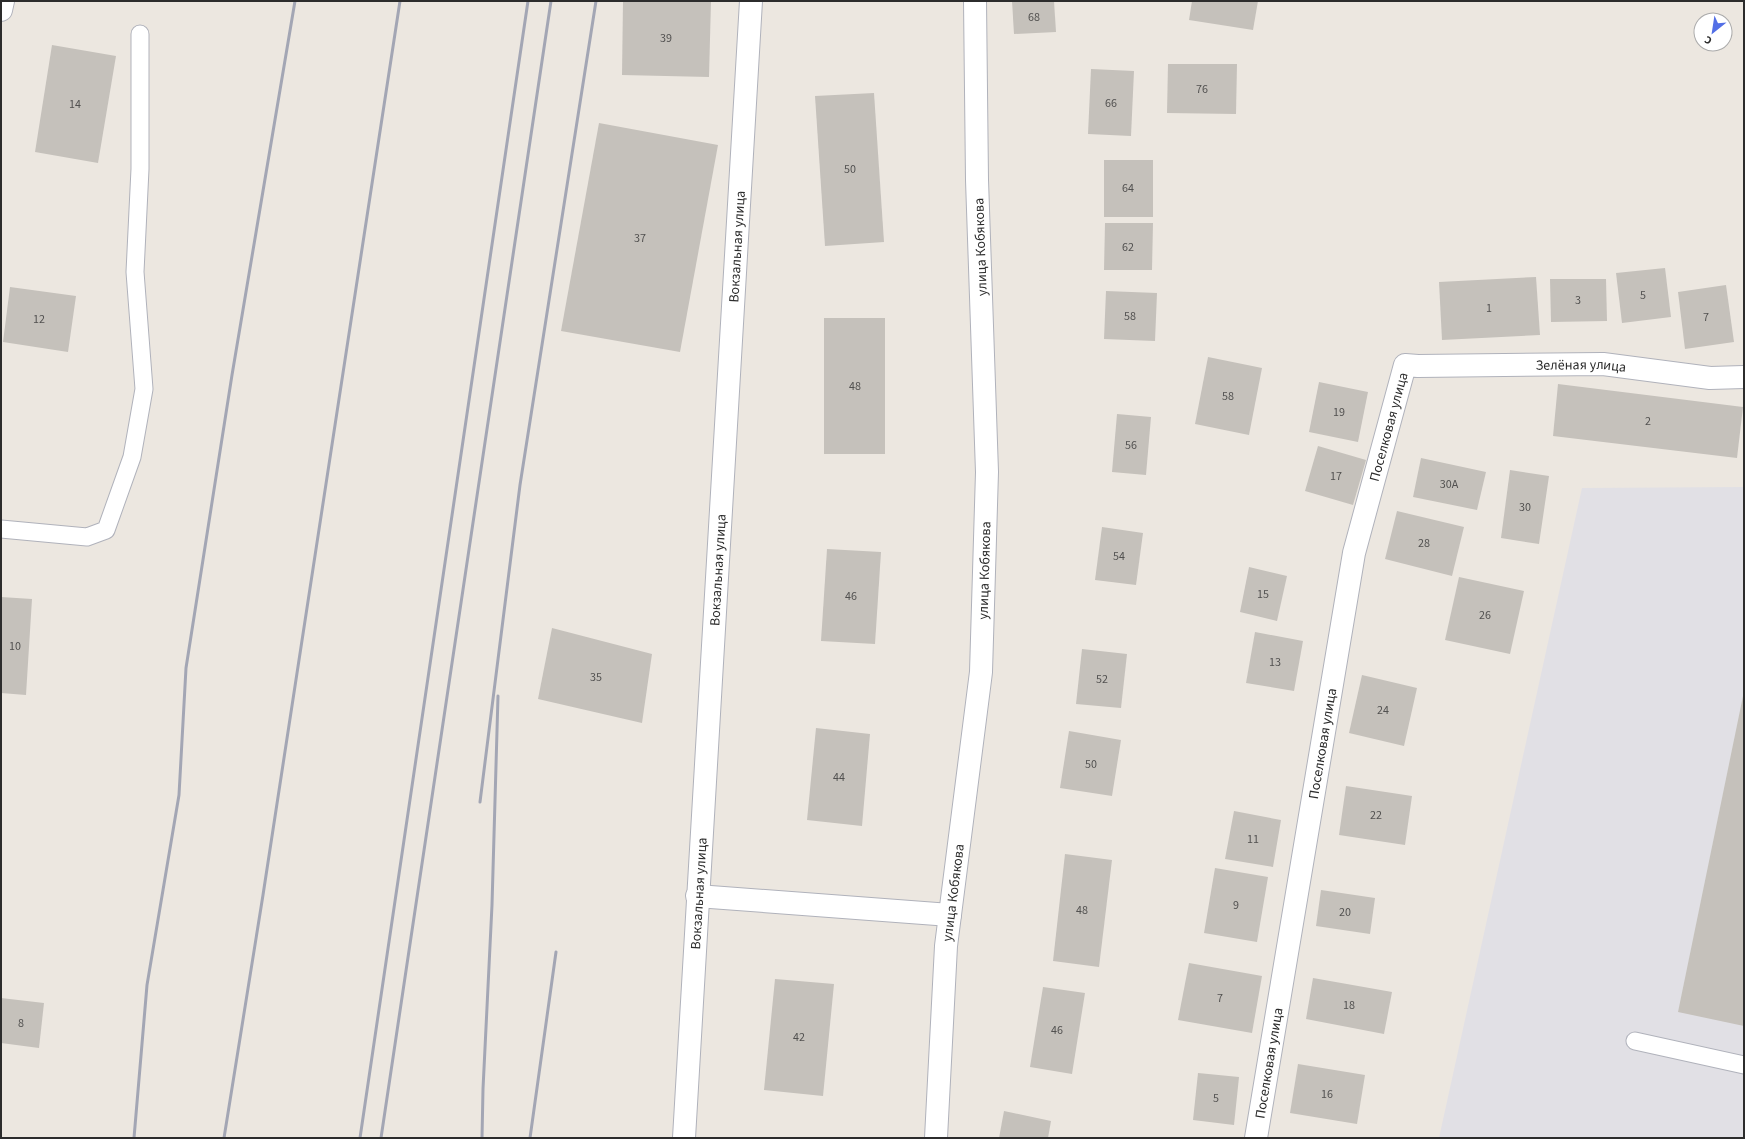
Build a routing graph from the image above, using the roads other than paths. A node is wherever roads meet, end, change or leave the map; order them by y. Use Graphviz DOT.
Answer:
graph roads {
  1 [pos="3,1"];
  2 [pos="751,1"];
  3 [pos="975,1"];
  4 [pos="1,10"];
  5 [pos="140,34"];
  6 [pos="1418,366"];
  7 [pos="1744,377"];
  8 [pos="1,528"];
  9 [pos="697,896"];
  10 [pos="950,915"];
  11 [pos="1635,1041"];
  12 [pos="1744,1065"];
  13 [pos="684,1138"];
  14 [pos="936,1138"];
  15 [pos="1256,1138"];
  1 -- 4 [label="street"];
  2 -- 9 [label="street, Вокзальная улица"];
  3 -- 10 [label="street, улица Кобякова"];
  5 -- 8 [label="lane"];
  6 -- 7 [label="street, Зелёная улица"];
  6 -- 15 [label="street, Поселковая улица"];
  9 -- 10 [label="street"];
  9 -- 13 [label="street, Вокзальная улица"];
  10 -- 14 [label="street, улица Кобякова"];
  11 -- 12 [label="lane"];
}
